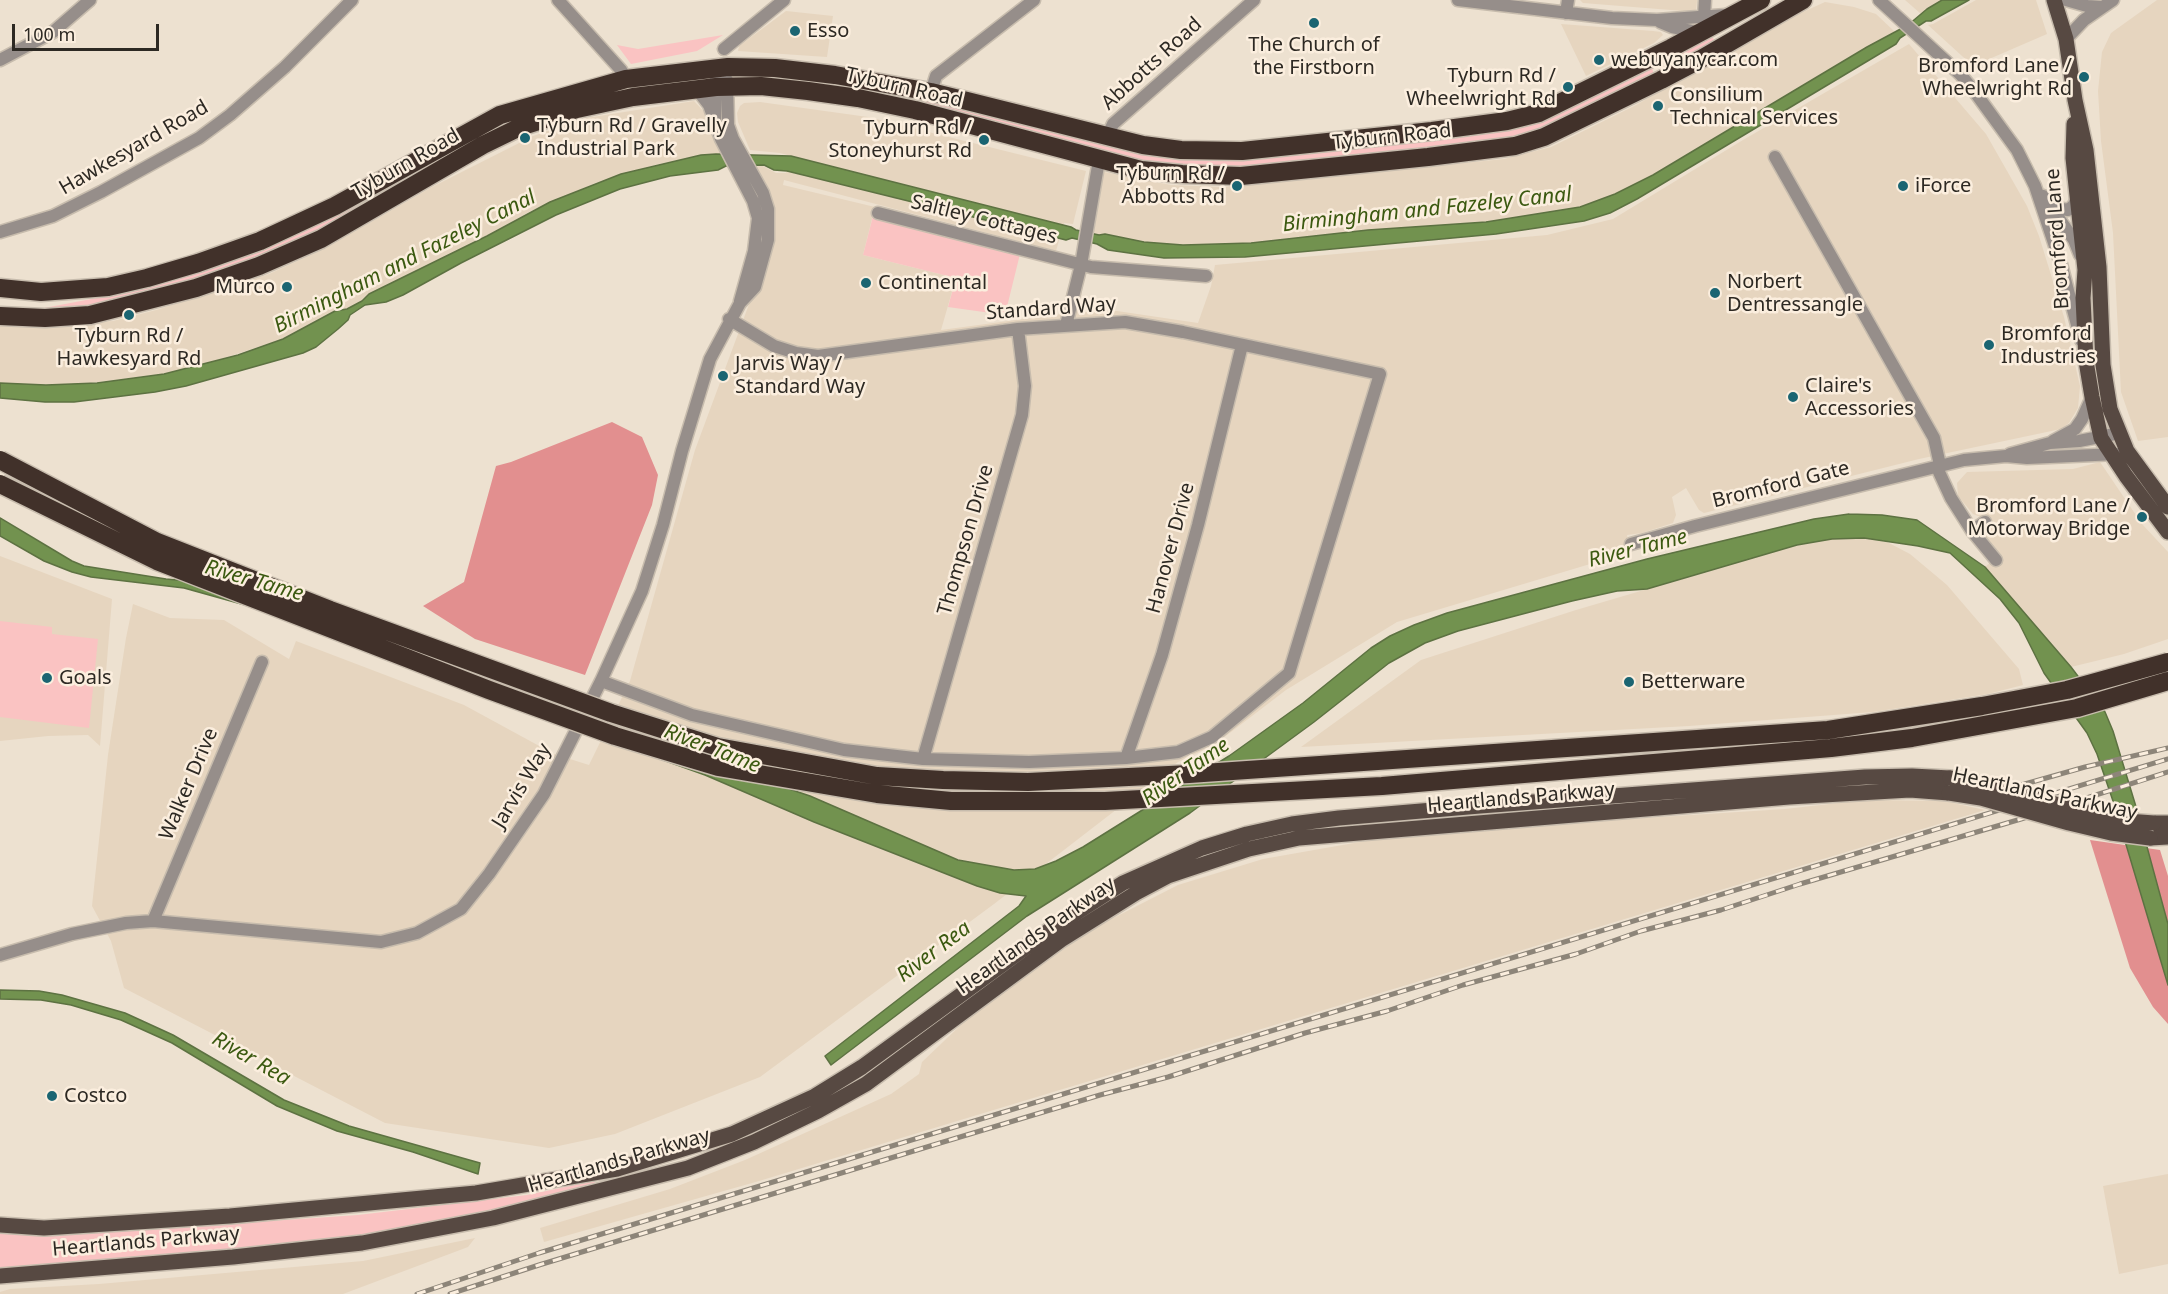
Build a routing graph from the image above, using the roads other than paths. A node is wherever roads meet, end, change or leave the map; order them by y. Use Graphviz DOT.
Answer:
graph roads {
  1 [pos="90,0"];
  2 [pos="352,0"];
  3 [pos="784,0"];
  4 [pos="1034,0"];
  5 [pos="1254,0"];
  6 [pos="1458,0"];
  7 [pos="1568,0"];
  8 [pos="1706,0"];
  9 [pos="1811,0"];
  10 [pos="2054,0"];
  11 [pos="2066,0"];
  12 [pos="2113,0"];
  13 [pos="1877,1"];
  14 [pos="565,2"];
  15 [pos="1789,3"];
  16 [pos="1749,7"];
  17 [pos="2101,7"];
  18 [pos="1566,13"];
  19 [pos="1657,20"];
  20 [pos="1703,25"];
  21 [pos="1672,27"];
  22 [pos="2066,39"];
  23 [pos="1671,48"];
  24 [pos="0,60"];
  25 [pos="723,61"];
  26 [pos="626,79"];
  27 [pos="761,86"];
  28 [pos="721,87"];
  29 [pos="696,88"];
  30 [pos="931,92"];
  31 [pos="2075,100"];
  32 [pos="728,111"];
  33 [pos="715,123"];
  34 [pos="1107,137"];
  35 [pos="727,139"];
  36 [pos="1775,157"];
  37 [pos="1099,160"];
  38 [pos="2035,186"];
  39 [pos="2078,198"];
  40 [pos="2050,207"];
  41 [pos="878,213"];
  42 [pos="0,232"];
  43 [pos="1080,265"];
  44 [pos="2085,270"];
  45 [pos="1206,276"];
  46 [pos="108,287"];
  47 [pos="0,288"];
  48 [pos="0,305"];
  49 [pos="2101,307"];
  50 [pos="0,316"];
  51 [pos="729,319"];
  52 [pos="1066,325"];
  53 [pos="1018,329"];
  54 [pos="1242,345"];
  55 [pos="2086,361"];
  56 [pos="2092,397"];
  57 [pos="2120,434"];
  58 [pos="2101,438"];
  59 [pos="2050,443"];
  60 [pos="2127,451"];
  61 [pos="2006,456"];
  62 [pos="2112,456"];
  63 [pos="0,460"];
  64 [pos="1940,465"];
  65 [pos="0,484"];
  66 [pos="2168,507"];
  67 [pos="1984,522"];
  68 [pos="1972,531"];
  69 [pos="2168,532"];
  70 [pos="1631,544"];
  71 [pos="1996,560"];
  72 [pos="262,662"];
  73 [pos="2168,662"];
  74 [pos="601,681"];
  75 [pos="2168,681"];
  76 [pos="1126,758"];
  77 [pos="923,759"];
  78 [pos="1949,786"];
  79 [pos="2157,828"];
  80 [pos="2168,837"];
  81 [pos="153,921"];
  82 [pos="0,955"];
  83 [pos="0,1225"];
  84 [pos="0,1276"];
  1 -- 24 [label="street"];
  2 -- 42 [label="street, Hawkesyard Road"];
  3 -- 25 [label="street"];
  4 -- 30 [label="street"];
  5 -- 34 [label="street, Abbotts Road"];
  6 -- 18 [label="street"];
  7 -- 18 [label="street"];
  8 -- 20 [label="street"];
  9 -- 15 [label="street"];
  10 -- 22 [label="main road, Bromford Lane"];
  11 -- 17 [label="street"];
  12 -- 17 [label="street"];
  13 -- 38 [label="street"];
  14 -- 26 [label="street"];
  15 -- 16 [label="highway, Tyburn Road"];
  15 -- 20 [label="highway"];
  15 -- 37 [label="highway, Tyburn Road"];
  16 -- 20 [label="highway, Tyburn Road"];
  17 -- 22 [label="street"];
  18 -- 19 [label="street"];
  19 -- 20 [label="street"];
  19 -- 21 [label="street"];
  20 -- 21 [label="street"];
  20 -- 23 [label="highway, Tyburn Road"];
  21 -- 23 [label="street"];
  22 -- 31 [label="main road, Bromford Lane"];
  23 -- 34 [label="highway, Tyburn Road"];
  25 -- 26 [label="highway, Tyburn Road"];
  25 -- 28 [label="street"];
  25 -- 30 [label="highway, Tyburn Road"];
  26 -- 46 [label="highway, Tyburn Road"];
  27 -- 28 [label="highway, Tyburn Road"];
  27 -- 32 [label="street"];
  27 -- 37 [label="highway, Tyburn Road"];
  28 -- 29 [label="highway, Tyburn Road"];
  28 -- 32 [label="street, Jarvis Way"];
  28 -- 33 [label="street"];
  29 -- 33 [label="street"];
  29 -- 50 [label="highway, Tyburn Road"];
  30 -- 34 [label="highway, Tyburn Road"];
  31 -- 39 [label="main road, Bromford Lane"];
  31 -- 49 [label="main road, Bromford Lane"];
  32 -- 35 [label="street, Jarvis Way"];
  33 -- 35 [label="street"];
  35 -- 51 [label="street, Jarvis Way"];
  36 -- 64 [label="street"];
  37 -- 43 [label="street, Saltley Cottages"];
  38 -- 40 [label="street"];
  38 -- 55 [label="street"];
  39 -- 40 [label="street"];
  39 -- 44 [label="main road, Bromford Lane"];
  40 -- 44 [label="street"];
  41 -- 43 [label="street, Saltley Cottages"];
  43 -- 45 [label="street, Saltley Cottages"];
  43 -- 52 [label="street"];
  44 -- 49 [label="street"];
  44 -- 55 [label="main road, Bromford Lane"];
  46 -- 47 [label="highway, Tyburn Road"];
  46 -- 48 [label="highway"];
  49 -- 57 [label="main road, Bromford Lane"];
  51 -- 53 [label="street, Standard Way"];
  51 -- 74 [label="street, Jarvis Way"];
  52 -- 53 [label="street, Standard Way"];
  52 -- 54 [label="street, Standard Way"];
  53 -- 77 [label="street, Thompson Drive"];
  54 -- 76 [label="street, Hanover Drive"];
  54 -- 76 [label="street, Standard Way"];
  55 -- 56 [label="main road, Bromford Lane"];
  56 -- 58 [label="main road, Bromford Lane"];
  56 -- 59 [label="street"];
  57 -- 58 [label="street, Bromford Gate"];
  57 -- 60 [label="main road, Bromford Lane"];
  58 -- 59 [label="street, Bromford Gate"];
  58 -- 62 [label="main road, Bromford Lane"];
  59 -- 61 [label="street, Bromford Gate"];
  60 -- 62 [label="street"];
  60 -- 66 [label="main road, Bromford Lane"];
  61 -- 62 [label="street, Bromford Gate"];
  61 -- 64 [label="street, Bromford Gate"];
  62 -- 69 [label="main road, Bromford Lane"];
  63 -- 73 [label="highway, bridge"];
  64 -- 68 [label="street"];
  64 -- 70 [label="street, Bromford Gate"];
  65 -- 75 [label="highway, bridge"];
  67 -- 68 [label="street"];
  68 -- 71 [label="street"];
  72 -- 81 [label="street, Walker Drive"];
  74 -- 77 [label="street"];
  74 -- 81 [label="street, Jarvis Way"];
  76 -- 77 [label="street"];
  78 -- 79 [label="main road, Heartlands Parkway, bridge"];
  78 -- 83 [label="main road, Heartlands Parkway"];
  78 -- 84 [label="main road, Heartlands Parkway"];
  79 -- 80 [label="main road, Heartlands Parkway"];
  81 -- 82 [label="street, Jarvis Way"];
}
